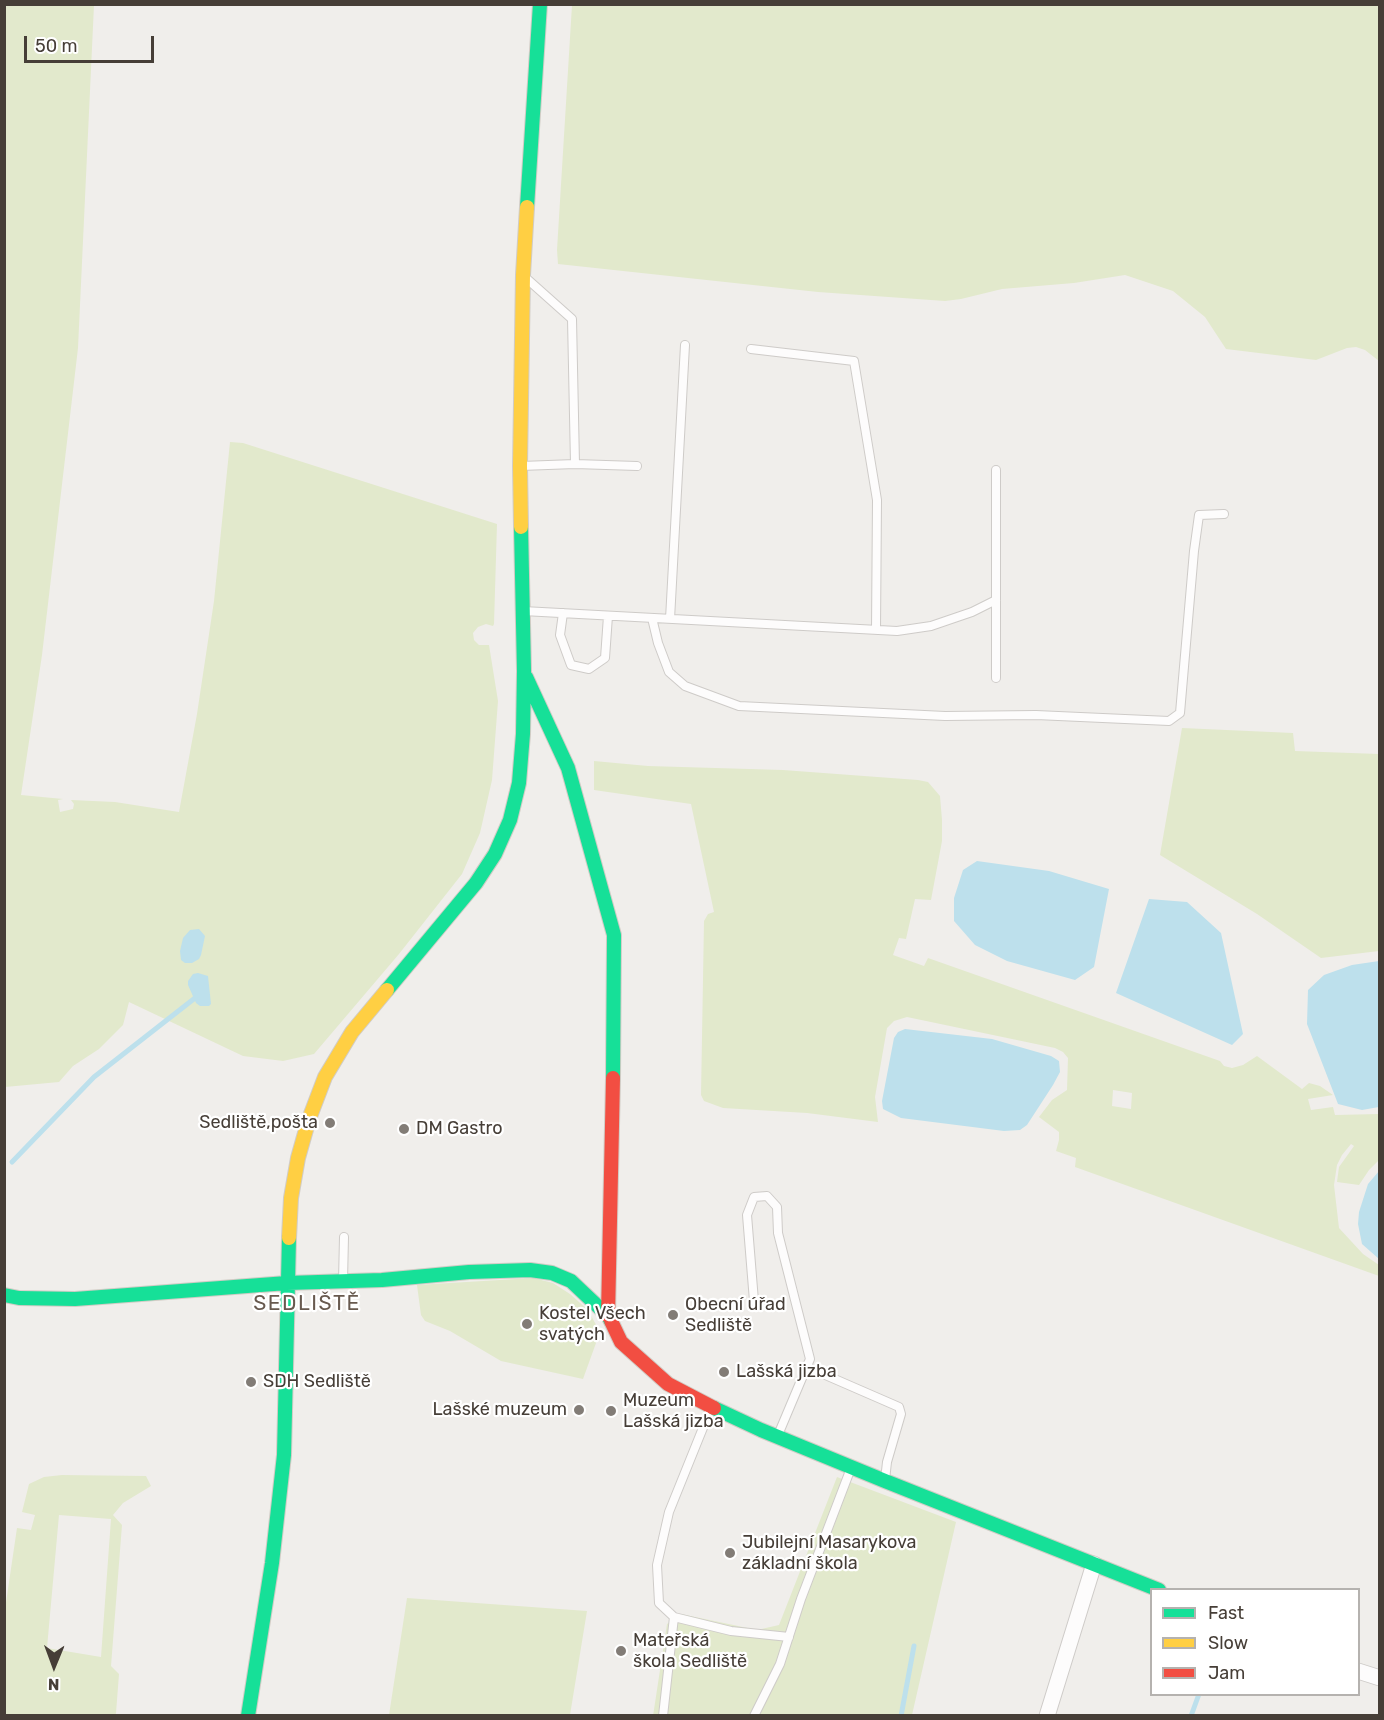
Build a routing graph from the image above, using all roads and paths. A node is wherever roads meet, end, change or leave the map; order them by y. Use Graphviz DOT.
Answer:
graph roads {
  1 [pos="540,4"];
  2 [pos="523,275"];
  3 [pos="685,345"];
  4 [pos="751,349"];
  5 [pos="575,464"];
  6 [pos="520,466"];
  7 [pos="637,466"];
  8 [pos="996,470"];
  9 [pos="1224,514"];
  10 [pos="996,600"];
  11 [pos="522,611"];
  12 [pos="563,614"];
  13 [pos="608,616"];
  14 [pos="652,618"];
  15 [pos="670,619"];
  16 [pos="876,630"];
  17 [pos="524,670"];
  18 [pos="996,678"];
  19 [pos="344,1237"];
  20 [pos="343,1282"];
  21 [pos="286,1283"];
  22 [pos="4,1296"];
  23 [pos="754,1301"];
  24 [pos="608,1316"];
  25 [pos="807,1367"];
  26 [pos="712,1407"];
  27 [pos="777,1436"];
  28 [pos="851,1466"];
  29 [pos="885,1481"];
  30 [pos="1094,1564"];
  31 [pos="1155,1588"];
  32 [pos="674,1617"];
  33 [pos="789,1637"];
  34 [pos="1360,1671"];
  35 [pos="1380,1678"];
  36 [pos="248,1716"];
  37 [pos="663,1716"];
  38 [pos="754,1716"];
  39 [pos="1047,1716"];
  1 -- 2 [label="street"];
  2 -- 5 [label="lane"];
  2 -- 6 [label="street"];
  3 -- 15 [label="lane"];
  4 -- 16 [label="lane"];
  5 -- 6 [label="lane"];
  5 -- 7 [label="lane"];
  6 -- 11 [label="street"];
  8 -- 10 [label="lane"];
  9 -- 14 [label="lane"];
  10 -- 16 [label="lane"];
  10 -- 18 [label="lane"];
  11 -- 12 [label="lane"];
  11 -- 17 [label="street"];
  12 -- 13 [label="lane"];
  12 -- 13 [label="lane"];
  13 -- 14 [label="lane"];
  14 -- 15 [label="lane"];
  15 -- 16 [label="lane"];
  17 -- 21 [label="street"];
  17 -- 24 [label="street"];
  19 -- 20 [label="lane"];
  20 -- 21 [label="street"];
  20 -- 24 [label="street"];
  21 -- 22 [label="street"];
  21 -- 36 [label="street"];
  23 -- 25 [label="lane"];
  24 -- 26 [label="street"];
  25 -- 27 [label="lane"];
  25 -- 29 [label="lane"];
  26 -- 27 [label="street"];
  26 -- 32 [label="lane"];
  27 -- 28 [label="street"];
  28 -- 29 [label="street"];
  28 -- 33 [label="lane"];
  29 -- 30 [label="street"];
  30 -- 31 [label="street"];
  30 -- 39 [label="street"];
  32 -- 33 [label="lane"];
  32 -- 37 [label="lane"];
  33 -- 38 [label="lane"];
  34 -- 35 [label="street"];
}
